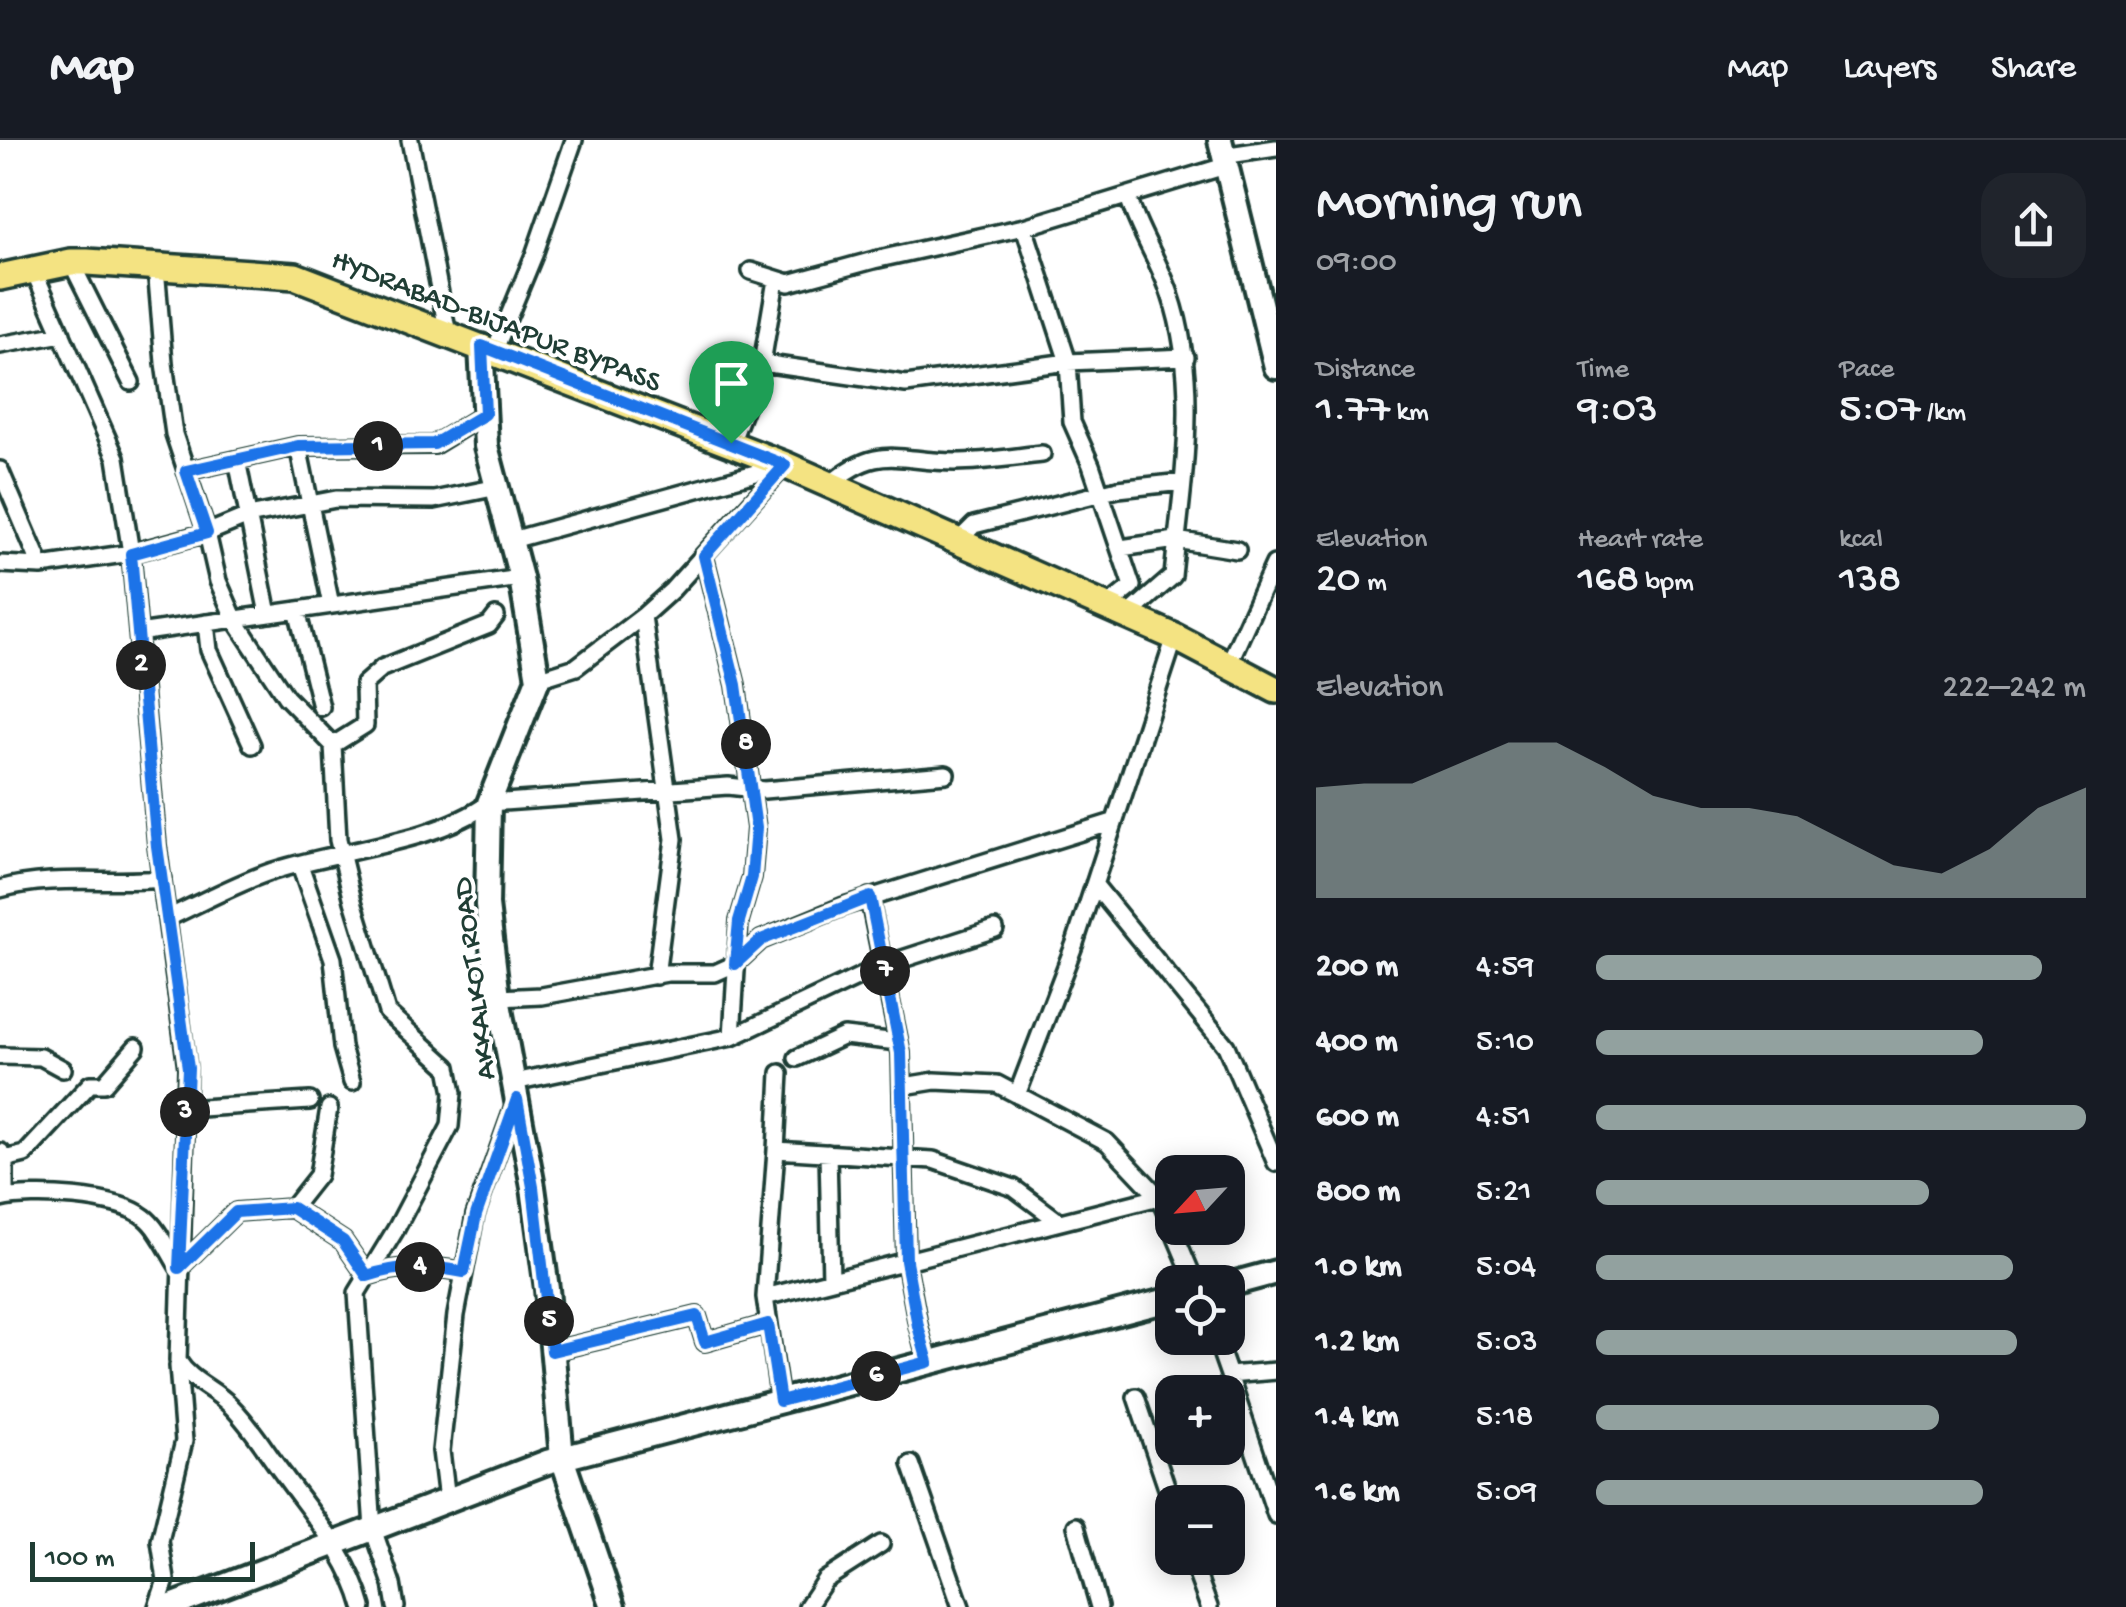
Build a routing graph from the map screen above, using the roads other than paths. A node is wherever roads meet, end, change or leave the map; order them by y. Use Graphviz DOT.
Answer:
graph roads {
  1 [pos="410,140"];
  2 [pos="574,140"];
  3 [pos="1276,148"];
  4 [pos="1222,154"];
  5 [pos="1128,196"];
  6 [pos="1024,227"];
  7 [pos="72,262"];
  8 [pos="156,267"];
  9 [pos="33,269"];
  10 [pos="752,271"];
  11 [pos="0,277"];
  12 [pos="776,280"];
  13 [pos="62,334"];
  14 [pos="448,334"];
  15 [pos="0,345"];
  16 [pos="488,349"];
  17 [pos="1186,357"];
  18 [pos="1068,362"];
  19 [pos="762,363"];
  20 [pos="1276,367"];
  21 [pos="131,382"];
  22 [pos="485,414"];
  23 [pos="731,443"];
  24 [pos="298,446"];
  25 [pos="1042,454"];
  26 [pos="237,460"];
  27 [pos="785,465"];
  28 [pos="0,470"];
  29 [pos="186,471"];
  30 [pos="1182,482"];
  31 [pos="829,485"];
  32 [pos="498,487"];
  33 [pos="1102,494"];
  34 [pos="310,504"];
  35 [pos="248,516"];
  36 [pos="207,533"];
  37 [pos="512,540"];
  38 [pos="1176,540"];
  39 [pos="958,542"];
  40 [pos="1121,548"];
  41 [pos="1237,550"];
  42 [pos="131,554"];
  43 [pos="704,556"];
  44 [pos="0,564"];
  45 [pos="1274,564"];
  46 [pos="41,566"];
  47 [pos="521,578"];
  48 [pos="331,605"];
  49 [pos="298,610"];
  50 [pos="1116,611"];
  51 [pos="268,614"];
  52 [pos="496,616"];
  53 [pos="643,616"];
  54 [pos="235,620"];
  55 [pos="206,623"];
  56 [pos="138,633"];
  57 [pos="1175,637"];
  58 [pos="1228,663"];
  59 [pos="538,680"];
  60 [pos="1276,690"];
  61 [pos="321,706"];
  62 [pos="252,745"];
  63 [pos="333,745"];
  64 [pos="946,774"];
  65 [pos="750,790"];
  66 [pos="668,792"];
  67 [pos="490,803"];
  68 [pos="1114,822"];
  69 [pos="342,856"];
  70 [pos="300,864"];
  71 [pos="162,879"];
  72 [pos="1094,884"];
  73 [pos="0,889"];
  74 [pos="870,897"];
  75 [pos="168,918"];
  76 [pos="996,929"];
  77 [pos="735,964"];
  78 [pos="884,965"];
  79 [pos="656,976"];
  80 [pos="498,998"];
  81 [pos="732,1038"];
  82 [pos="898,1042"];
  83 [pos="136,1046"];
  84 [pos="0,1056"];
  85 [pos="797,1058"];
  86 [pos="63,1069"];
  87 [pos="780,1073"];
  88 [pos="352,1082"];
  89 [pos="904,1086"];
  90 [pos="516,1091"];
  91 [pos="1018,1095"];
  92 [pos="310,1101"];
  93 [pos="329,1108"];
  94 [pos="186,1110"];
  95 [pos="776,1150"];
  96 [pos="828,1153"];
  97 [pos="2,1154"];
  98 [pos="904,1158"];
  99 [pos="1276,1163"];
  100 [pos="1155,1194"];
  101 [pos="2,1198"];
  102 [pos="1155,1198"];
  103 [pos="292,1208"];
  104 [pos="1058,1222"];
  105 [pos="906,1261"];
  106 [pos="179,1268"];
  107 [pos="464,1272"];
  108 [pos="1276,1272"];
  109 [pos="367,1276"];
  110 [pos="831,1280"];
  111 [pos="1245,1280"];
  112 [pos="766,1296"];
  113 [pos="1155,1303"];
  114 [pos="768,1324"];
  115 [pos="552,1351"];
  116 [pos="1222,1355"];
  117 [pos="178,1362"];
  118 [pos="928,1362"];
  119 [pos="1276,1371"];
  120 [pos="1229,1375"];
  121 [pos="1136,1397"];
  122 [pos="780,1401"];
  123 [pos="1245,1423"];
  124 [pos="562,1458"];
  125 [pos="912,1464"];
  126 [pos="1166,1485"];
  127 [pos="447,1500"];
  128 [pos="1276,1515"];
  129 [pos="1076,1526"];
  130 [pos="373,1529"];
  131 [pos="335,1543"];
  132 [pos="881,1544"];
  133 [pos="1198,1575"];
  134 [pos="812,1605"];
  135 [pos="157,1607"];
  136 [pos="169,1607"];
  137 [pos="363,1607"];
  138 [pos="396,1607"];
  139 [pos="613,1607"];
  140 [pos="961,1607"];
  141 [pos="1099,1607"];
  142 [pos="1209,1607"];
  1 -- 14 [label="street"];
  2 -- 16 [label="street"];
  3 -- 4 [label="street"];
  4 -- 5 [label="street"];
  4 -- 20 [label="street"];
  5 -- 6 [label="street"];
  5 -- 17 [label="street"];
  6 -- 12 [label="street"];
  6 -- 18 [label="street"];
  7 -- 8 [label="main road, HYDRABAD-BIJAPUR BYPASS"];
  7 -- 9 [label="main road, HYDRABAD-BIJAPUR BYPASS"];
  7 -- 21 [label="street"];
  8 -- 14 [label="main road, HYDRABAD-BIJAPUR BYPASS"];
  8 -- 29 [label="street"];
  9 -- 11 [label="main road, HYDRABAD-BIJAPUR BYPASS"];
  9 -- 13 [label="street"];
  10 -- 12 [label="street"];
  12 -- 19 [label="street"];
  13 -- 15 [label="street"];
  13 -- 42 [label="street"];
  14 -- 16 [label="main road, HYDRABAD-BIJAPUR BYPASS"];
  16 -- 22 [label="street"];
  16 -- 23 [label="main road, HYDRABAD-BIJAPUR BYPASS"];
  17 -- 18 [label="street"];
  17 -- 30 [label="street"];
  18 -- 19 [label="street"];
  18 -- 33 [label="street"];
  19 -- 23 [label="street"];
  22 -- 24 [label="street"];
  22 -- 32 [label="street"];
  23 -- 27 [label="main road, HYDRABAD-BIJAPUR BYPASS"];
  24 -- 26 [label="street"];
  24 -- 34 [label="street"];
  25 -- 31 [label="street"];
  26 -- 29 [label="street"];
  26 -- 35 [label="street"];
  27 -- 31 [label="main road, HYDRABAD-BIJAPUR BYPASS"];
  27 -- 37 [label="street"];
  27 -- 43 [label="street"];
  28 -- 46 [label="street"];
  29 -- 36 [label="street"];
  30 -- 33 [label="street"];
  30 -- 38 [label="street"];
  31 -- 39 [label="main road, HYDRABAD-BIJAPUR BYPASS"];
  32 -- 34 [label="street"];
  32 -- 37 [label="street"];
  33 -- 39 [label="street"];
  33 -- 40 [label="street"];
  34 -- 35 [label="street"];
  34 -- 48 [label="street"];
  35 -- 36 [label="street"];
  35 -- 51 [label="street"];
  36 -- 42 [label="street"];
  36 -- 54 [label="street"];
  37 -- 47 [label="street"];
  38 -- 40 [label="street"];
  38 -- 41 [label="street"];
  38 -- 50 [label="street"];
  39 -- 50 [label="main road, HYDRABAD-BIJAPUR BYPASS"];
  40 -- 50 [label="street"];
  42 -- 46 [label="street"];
  42 -- 56 [label="street"];
  43 -- 53 [label="street"];
  43 -- 65 [label="street"];
  44 -- 46 [label="street"];
  45 -- 58 [label="street"];
  47 -- 48 [label="street"];
  47 -- 59 [label="street"];
  48 -- 49 [label="street"];
  49 -- 51 [label="street"];
  49 -- 61 [label="street"];
  50 -- 57 [label="main road, HYDRABAD-BIJAPUR BYPASS"];
  51 -- 54 [label="street"];
  52 -- 63 [label="street"];
  53 -- 59 [label="street"];
  53 -- 66 [label="street"];
  54 -- 55 [label="street"];
  54 -- 63 [label="street"];
  55 -- 56 [label="street"];
  55 -- 62 [label="street"];
  56 -- 71 [label="street"];
  57 -- 58 [label="main road, HYDRABAD-BIJAPUR BYPASS"];
  57 -- 68 [label="street"];
  58 -- 60 [label="main road, HYDRABAD-BIJAPUR BYPASS"];
  59 -- 67 [label="street, AKKALKOT ROAD"];
  63 -- 69 [label="street"];
  64 -- 65 [label="street"];
  65 -- 66 [label="street"];
  65 -- 77 [label="street"];
  66 -- 67 [label="street"];
  66 -- 79 [label="street"];
  67 -- 69 [label="street"];
  67 -- 80 [label="street, AKKALKOT ROAD"];
  68 -- 72 [label="street"];
  68 -- 74 [label="street"];
  69 -- 70 [label="street"];
  69 -- 109 [label="street"];
  70 -- 75 [label="street"];
  70 -- 88 [label="street"];
  71 -- 73 [label="street"];
  71 -- 75 [label="street"];
  72 -- 91 [label="street"];
  72 -- 99 [label="street"];
  74 -- 77 [label="street"];
  74 -- 78 [label="street"];
  75 -- 94 [label="street"];
  76 -- 78 [label="street"];
  77 -- 79 [label="street"];
  77 -- 81 [label="street"];
  78 -- 81 [label="street"];
  78 -- 82 [label="street"];
  79 -- 80 [label="street"];
  80 -- 90 [label="street, AKKALKOT ROAD"];
  81 -- 90 [label="street"];
  82 -- 85 [label="street"];
  82 -- 89 [label="street"];
  83 -- 97 [label="street"];
  84 -- 86 [label="street"];
  87 -- 95 [label="street"];
  89 -- 91 [label="street"];
  89 -- 98 [label="street"];
  90 -- 107 [label="street"];
  90 -- 115 [label="street, AKKALKOT ROAD"];
  91 -- 100 [label="street"];
  92 -- 94 [label="street"];
  93 -- 103 [label="street"];
  94 -- 106 [label="street"];
  95 -- 96 [label="street"];
  95 -- 112 [label="street"];
  96 -- 98 [label="street"];
  96 -- 110 [label="street"];
  97 -- 101 [label="street"];
  98 -- 104 [label="street"];
  98 -- 105 [label="street"];
  101 -- 106 [label="street"];
  102 -- 104 [label="street"];
  103 -- 106 [label="street"];
  103 -- 109 [label="street"];
  104 -- 105 [label="street"];
  105 -- 110 [label="street"];
  105 -- 118 [label="street"];
  106 -- 117 [label="street"];
  107 -- 109 [label="street"];
  107 -- 127 [label="street"];
  108 -- 111 [label="street"];
  109 -- 130 [label="street"];
  110 -- 112 [label="street"];
  112 -- 114 [label="street"];
  113 -- 118 [label="street"];
  114 -- 115 [label="street"];
  114 -- 122 [label="street"];
  115 -- 124 [label="street, AKKALKOT ROAD"];
  116 -- 120 [label="street"];
  117 -- 131 [label="street"];
  117 -- 135 [label="street"];
  118 -- 122 [label="street"];
  119 -- 120 [label="street"];
  121 -- 126 [label="street"];
  122 -- 124 [label="street"];
  123 -- 128 [label="street"];
  124 -- 127 [label="street"];
  124 -- 139 [label="street, AKKALKOT ROAD"];
  125 -- 140 [label="street"];
  127 -- 130 [label="street"];
  129 -- 141 [label="street"];
  130 -- 131 [label="street"];
  130 -- 138 [label="street"];
  131 -- 136 [label="street"];
  131 -- 137 [label="street"];
  132 -- 134 [label="street"];
  133 -- 142 [label="street"];
}
